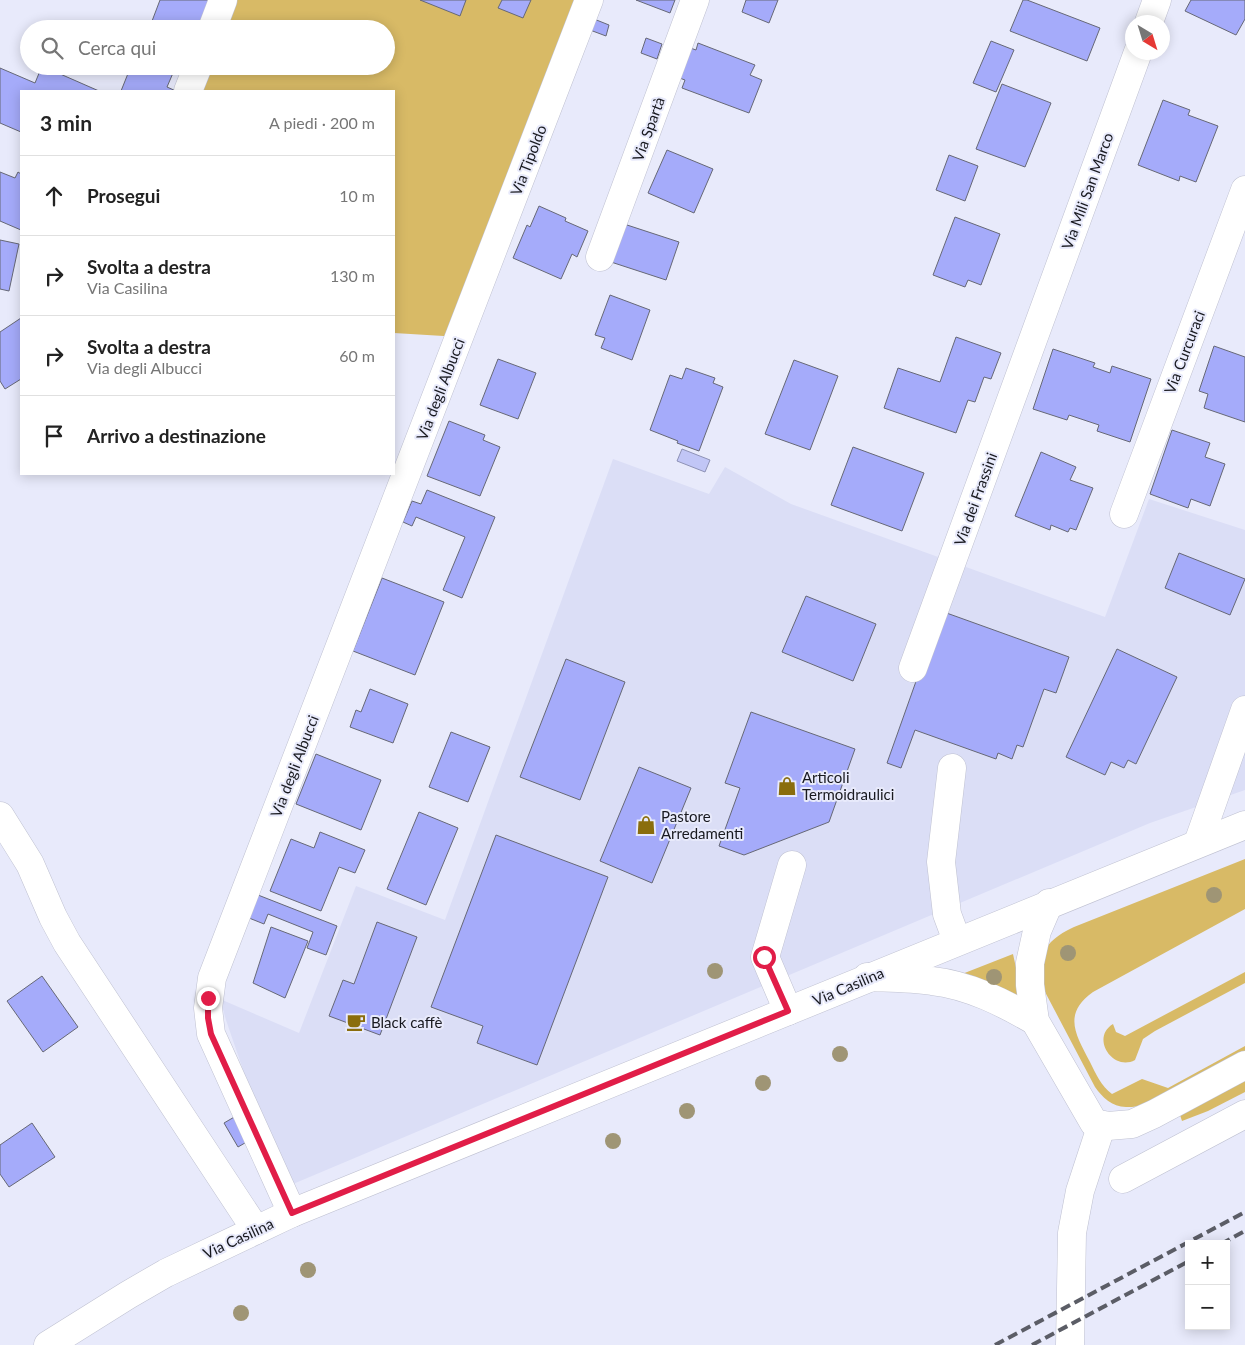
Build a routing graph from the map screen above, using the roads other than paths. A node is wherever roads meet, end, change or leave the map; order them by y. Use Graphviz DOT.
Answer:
graph roads {
  1 [pos="223,0"];
  2 [pos="589,0"];
  3 [pos="695,0"];
  4 [pos="1157,0"];
  5 [pos="1152,15"];
  6 [pos="215,20"];
  7 [pos="1135,60"];
  8 [pos="194,75"];
  9 [pos="188,90"];
  10 [pos="1245,190"];
  11 [pos="600,258"];
  12 [pos="467,319"];
  13 [pos="1036,330"];
  14 [pos="1124,514"];
  15 [pos="913,668"];
  16 [pos="1245,710"];
  17 [pos="952,768"];
  18 [pos="0,816"];
  19 [pos="1245,824"];
  20 [pos="1198,843"];
  21 [pos="792,865"];
  22 [pos="1049,903"];
  23 [pos="957,941"];
  24 [pos="867,978"];
  25 [pos="788,1011"];
  26 [pos="1035,1021"];
  27 [pos="1245,1065"];
  28 [pos="1245,1114"];
  29 [pos="1099,1133"];
  30 [pos="1123,1179"];
  31 [pos="292,1213"];
  32 [pos="256,1230"];
  33 [pos="48,1345"];
  34 [pos="1070,1345"];
  1 -- 6 [label="street"];
  2 -- 12 [label="street, Via Tipoldo"];
  3 -- 11 [label="street, Via Spartà"];
  4 -- 5 [label="street"];
  7 -- 13 [label="street, Via Mili San Marco"];
  8 -- 9 [label="street"];
  10 -- 14 [label="street, Via Curcuraci"];
  12 -- 31 [label="street, Via degli Albucci"];
  13 -- 15 [label="street, Via dei Frassini"];
  16 -- 20 [label="street"];
  17 -- 23 [label="street"];
  18 -- 32 [label="street"];
  19 -- 20 [label="street, Via Casilina"];
  20 -- 22 [label="street, Via Casilina"];
  21 -- 25 [label="street"];
  22 -- 23 [label="street, Via Casilina"];
  22 -- 26 [label="street"];
  23 -- 24 [label="street, Via Casilina"];
  24 -- 25 [label="street, Via Casilina"];
  24 -- 26 [label="street"];
  25 -- 31 [label="street, Via Casilina"];
  26 -- 27 [label="street"];
  28 -- 30 [label="street"];
  29 -- 34 [label="street"];
  31 -- 32 [label="street, Via Casilina"];
  32 -- 33 [label="street, Via Casilina"];
}
